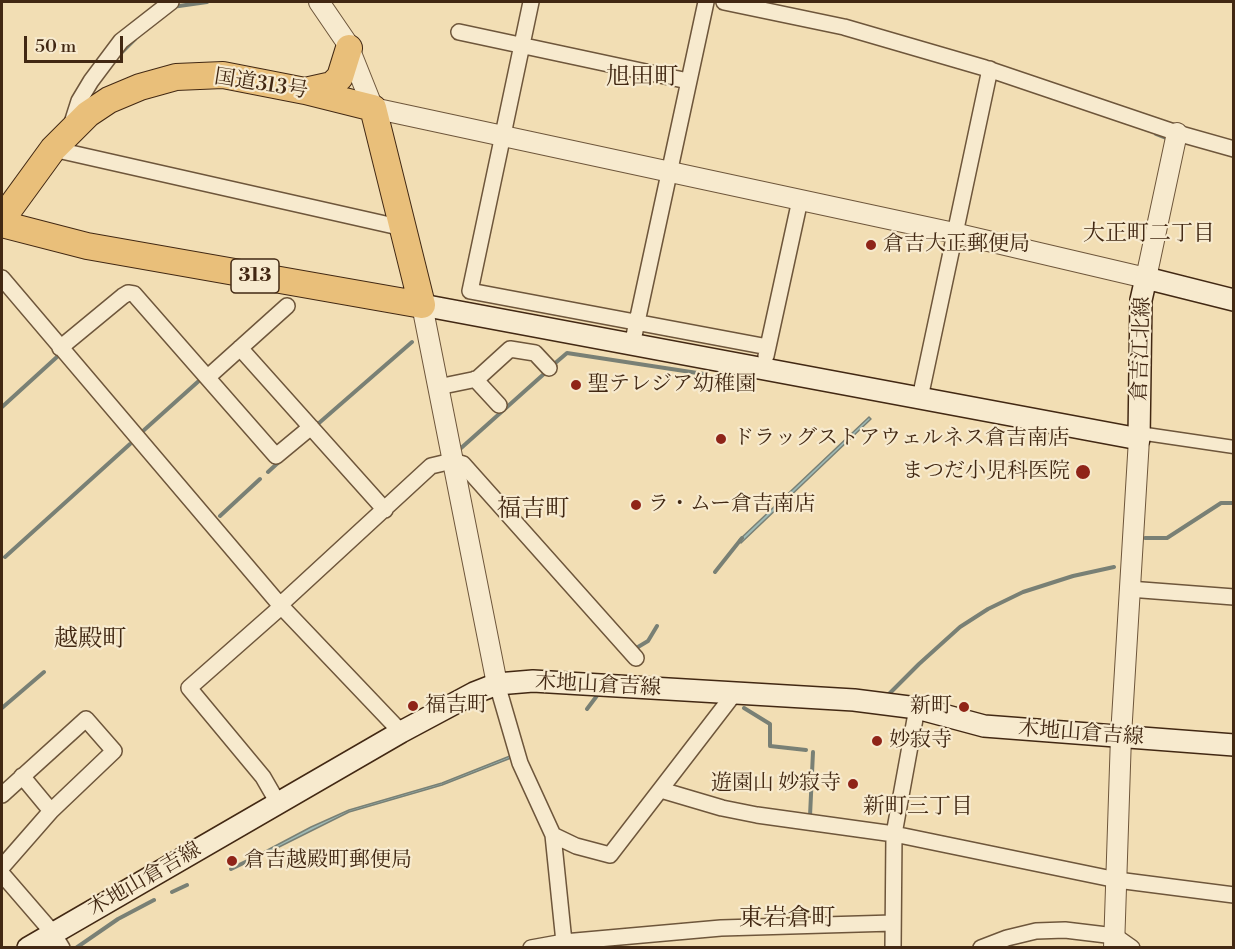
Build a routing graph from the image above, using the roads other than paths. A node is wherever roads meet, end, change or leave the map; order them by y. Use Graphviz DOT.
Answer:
graph roads {
  1 [pos="171,2"];
  2 [pos="319,2"];
  3 [pos="531,2"];
  4 [pos="706,2"];
  5 [pos="724,2"];
  6 [pos="459,32"];
  7 [pos="521,45"];
  8 [pos="349,48"];
  9 [pos="990,69"];
  10 [pos="688,81"];
  11 [pos="305,91"];
  12 [pos="373,108"];
  13 [pos="1177,133"];
  14 [pos="502,136"];
  15 [pos="61,140"];
  16 [pos="1233,149"];
  17 [pos="670,171"];
  18 [pos="800,201"];
  19 [pos="5,224"];
  20 [pos="403,228"];
  21 [pos="954,233"];
  22 [pos="2,278"];
  23 [pos="1146,278"];
  24 [pos="1233,300"];
  25 [pos="423,305"];
  26 [pos="286,306"];
  27 [pos="636,322"];
  28 [pos="632,345"];
  29 [pos="768,347"];
  30 [pos="60,348"];
  31 [pos="240,348"];
  32 [pos="549,368"];
  33 [pos="764,368"];
  34 [pos="208,377"];
  35 [pos="475,379"];
  36 [pos="438,387"];
  37 [pos="920,398"];
  38 [pos="499,405"];
  39 [pos="311,427"];
  40 [pos="1139,436"];
  41 [pos="1233,447"];
  42 [pos="452,461"];
  43 [pos="385,510"];
  44 [pos="1129,589"];
  45 [pos="1233,597"];
  46 [pos="281,605"];
  47 [pos="636,658"];
  48 [pos="497,684"];
  49 [pos="734,694"];
  50 [pos="917,708"];
  51 [pos="401,732"];
  52 [pos="1120,736"];
  53 [pos="1233,745"];
  54 [pos="22,776"];
  55 [pos="661,790"];
  56 [pos="2,795"];
  57 [pos="278,803"];
  58 [pos="51,811"];
  59 [pos="894,834"];
  60 [pos="553,835"];
  61 [pos="2,867"];
  62 [pos="2,874"];
  63 [pos="1117,880"];
  64 [pos="1233,895"];
  65 [pos="893,923"];
  66 [pos="57,940"];
  67 [pos="564,942"];
  68 [pos="1114,942"];
  69 [pos="584,944"];
  70 [pos="28,948"];
  71 [pos="531,948"];
  72 [pos="893,948"];
  73 [pos="981,948"];
  74 [pos="1132,948"];
  1 -- 15 [label="street"];
  2 -- 8 [label="street"];
  3 -- 7 [label="street"];
  4 -- 10 [label="street"];
  5 -- 9 [label="street"];
  6 -- 7 [label="street"];
  7 -- 10 [label="street"];
  7 -- 14 [label="street"];
  8 -- 11 [label="highway"];
  8 -- 12 [label="street"];
  9 -- 13 [label="street"];
  9 -- 21 [label="street"];
  10 -- 17 [label="street"];
  11 -- 12 [label="highway, 国道313号 / 313"];
  11 -- 15 [label="highway, 国道313号 / 313"];
  12 -- 14 [label="street"];
  12 -- 20 [label="highway"];
  13 -- 16 [label="street"];
  13 -- 23 [label="street"];
  14 -- 17 [label="street"];
  14 -- 27 [label="street"];
  15 -- 19 [label="highway, 国道313号 / 313"];
  15 -- 20 [label="street"];
  17 -- 18 [label="street"];
  17 -- 27 [label="street"];
  18 -- 21 [label="street"];
  18 -- 29 [label="street"];
  19 -- 25 [label="highway, 国道313号 / 313"];
  20 -- 25 [label="highway"];
  21 -- 23 [label="street"];
  21 -- 37 [label="street"];
  22 -- 30 [label="street"];
  23 -- 24 [label="main road, 倉吉江北線"];
  23 -- 40 [label="main road, 倉吉江北線"];
  25 -- 28 [label="main road"];
  25 -- 36 [label="street"];
  26 -- 31 [label="street"];
  27 -- 28 [label="street"];
  27 -- 29 [label="street"];
  28 -- 33 [label="main road"];
  29 -- 33 [label="street"];
  30 -- 34 [label="street"];
  30 -- 46 [label="street"];
  31 -- 34 [label="street"];
  31 -- 39 [label="street"];
  32 -- 35 [label="street"];
  33 -- 37 [label="main road"];
  34 -- 39 [label="street"];
  35 -- 36 [label="street"];
  35 -- 38 [label="street"];
  36 -- 42 [label="street"];
  37 -- 40 [label="main road"];
  39 -- 43 [label="street"];
  40 -- 41 [label="street"];
  40 -- 44 [label="street"];
  42 -- 43 [label="street"];
  42 -- 47 [label="street"];
  42 -- 48 [label="street"];
  43 -- 46 [label="street"];
  44 -- 45 [label="street"];
  44 -- 52 [label="street"];
  46 -- 51 [label="street"];
  46 -- 57 [label="street"];
  48 -- 49 [label="main road, 木地山倉吉線"];
  48 -- 51 [label="main road, 木地山倉吉線"];
  48 -- 60 [label="street"];
  49 -- 50 [label="main road, 木地山倉吉線"];
  49 -- 55 [label="street"];
  50 -- 52 [label="main road, 木地山倉吉線"];
  50 -- 59 [label="street"];
  51 -- 57 [label="main road, 木地山倉吉線"];
  52 -- 53 [label="main road, 木地山倉吉線"];
  52 -- 63 [label="street"];
  54 -- 56 [label="street"];
  54 -- 58 [label="street"];
  54 -- 58 [label="street"];
  55 -- 59 [label="street"];
  55 -- 60 [label="street"];
  57 -- 66 [label="main road, 木地山倉吉線"];
  58 -- 61 [label="street"];
  59 -- 63 [label="street"];
  59 -- 65 [label="street"];
  60 -- 67 [label="street"];
  62 -- 66 [label="street"];
  63 -- 64 [label="street"];
  63 -- 68 [label="street"];
  65 -- 69 [label="street"];
  65 -- 72 [label="street"];
  66 -- 70 [label="main road, 木地山倉吉線"];
  67 -- 69 [label="street"];
  67 -- 71 [label="street"];
  68 -- 73 [label="street"];
  68 -- 74 [label="street"];
}
